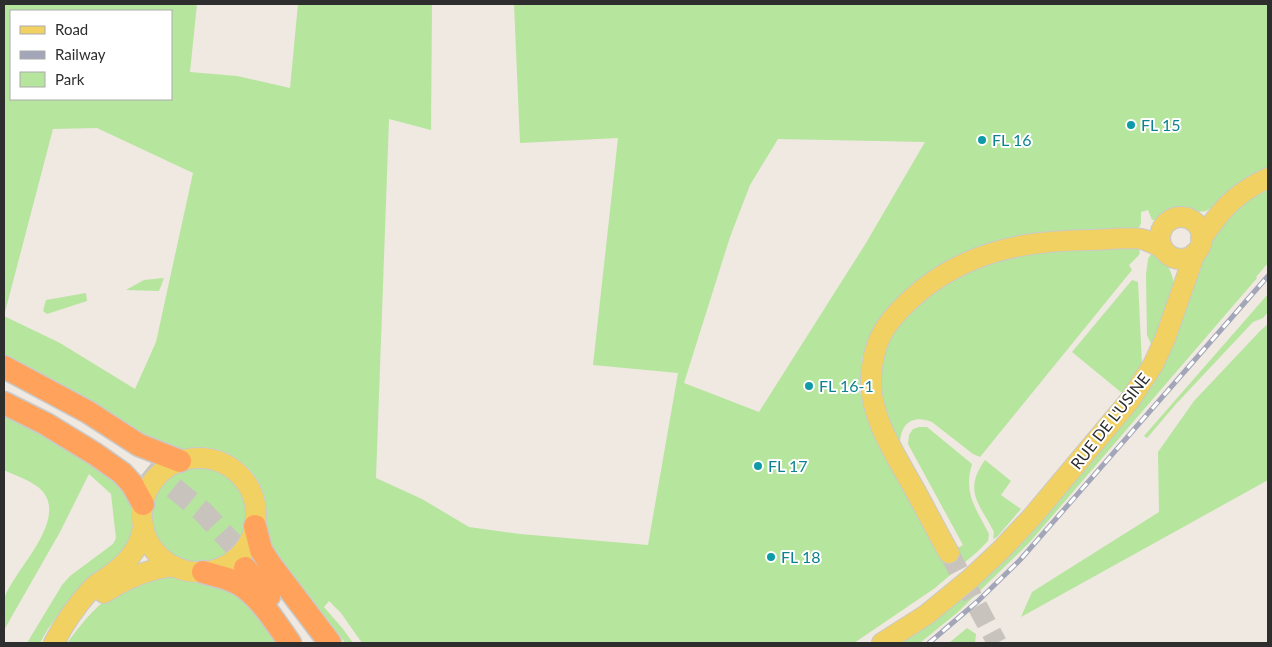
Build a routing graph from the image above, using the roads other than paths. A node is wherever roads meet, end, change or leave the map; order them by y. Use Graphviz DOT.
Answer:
graph roads {
  1 [pos="1268,178"];
  2 [pos="1197,238"];
  3 [pos="1159,243"];
  4 [pos="1181,288"];
  5 [pos="4,367"];
  6 [pos="4,380"];
  7 [pos="4,390"];
  8 [pos="4,403"];
  9 [pos="180,461"];
  10 [pos="143,515"];
  11 [pos="255,526"];
  12 [pos="949,553"];
  13 [pos="174,566"];
  14 [pos="203,572"];
  15 [pos="72,616"];
  16 [pos="54,643"];
  17 [pos="290,643"];
  18 [pos="304,643"];
  19 [pos="314,643"];
  20 [pos="330,643"];
  21 [pos="882,643"];
  1 -- 2 [label="main road"];
  2 -- 3 [label="main road"];
  2 -- 3 [label="main road"];
  2 -- 4 [label="main road, RUE DE L'USINE"];
  3 -- 4 [label="main road"];
  3 -- 12 [label="main road"];
  4 -- 21 [label="main road, RUE DE L'USINE"];
  5 -- 9 [label="highway"];
  6 -- 7 [label="highway"];
  8 -- 10 [label="highway"];
  9 -- 10 [label="main road"];
  9 -- 11 [label="main road"];
  10 -- 13 [label="main road"];
  10 -- 15 [label="main road"];
  11 -- 14 [label="main road"];
  11 -- 20 [label="highway"];
  13 -- 14 [label="main road"];
  13 -- 15 [label="main road"];
  14 -- 17 [label="highway"];
  15 -- 16 [label="main road"];
  18 -- 19 [label="highway"];
}
